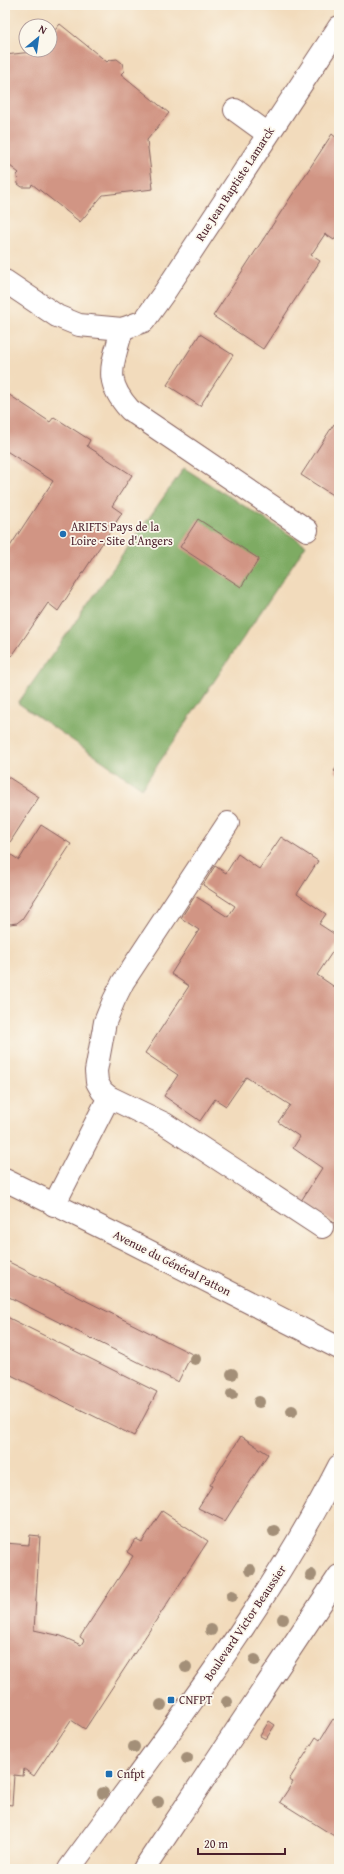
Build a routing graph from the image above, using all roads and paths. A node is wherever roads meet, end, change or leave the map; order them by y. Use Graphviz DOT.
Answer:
graph roads {
  1 [pos="339,27"];
  2 [pos="235,110"];
  3 [pos="268,134"];
  4 [pos="5,281"];
  5 [pos="122,329"];
  6 [pos="307,530"];
  7 [pos="228,823"];
  8 [pos="109,1097"];
  9 [pos="5,1180"];
  10 [pos="54,1205"];
  11 [pos="322,1227"];
  12 [pos="339,1348"];
  13 [pos="339,1466"];
  14 [pos="339,1576"];
  15 [pos="69,1869"];
  16 [pos="144,1869"];
  1 -- 3 [label="street, Rue Jean Baptiste Lamarck"];
  2 -- 3 [label="street"];
  3 -- 5 [label="street, Rue Jean Baptiste Lamarck"];
  4 -- 5 [label="street"];
  5 -- 6 [label="street"];
  7 -- 8 [label="street"];
  8 -- 10 [label="street"];
  8 -- 11 [label="street"];
  9 -- 10 [label="street, Avenue du Général Patton"];
  10 -- 12 [label="street, Avenue du Général Patton"];
  13 -- 15 [label="street, Boulevard Victor Beaussier"];
  14 -- 16 [label="street"];
}
